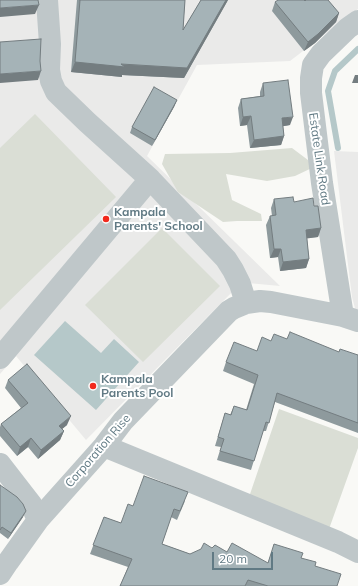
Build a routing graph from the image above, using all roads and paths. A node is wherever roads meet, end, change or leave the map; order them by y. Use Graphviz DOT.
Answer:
graph roads {
  1 [pos="47,0"];
  2 [pos="358,21"];
  3 [pos="150,179"];
  4 [pos="246,303"];
  5 [pos="350,319"];
  6 [pos="0,358"];
  7 [pos="104,446"];
  8 [pos="0,464"];
  9 [pos="38,520"];
  10 [pos="358,552"];
  11 [pos="0,574"];
  1 -- 3 [label="street"];
  2 -- 5 [label="street, Estate Link Road"];
  3 -- 4 [label="street"];
  3 -- 6 [label="street"];
  4 -- 5 [label="street, Corporation Rise"];
  4 -- 7 [label="street, Corporation Rise"];
  7 -- 9 [label="street, Corporation Rise"];
  7 -- 10 [label="street"];
  8 -- 9 [label="street"];
  9 -- 11 [label="street, Corporation Rise"];
}
